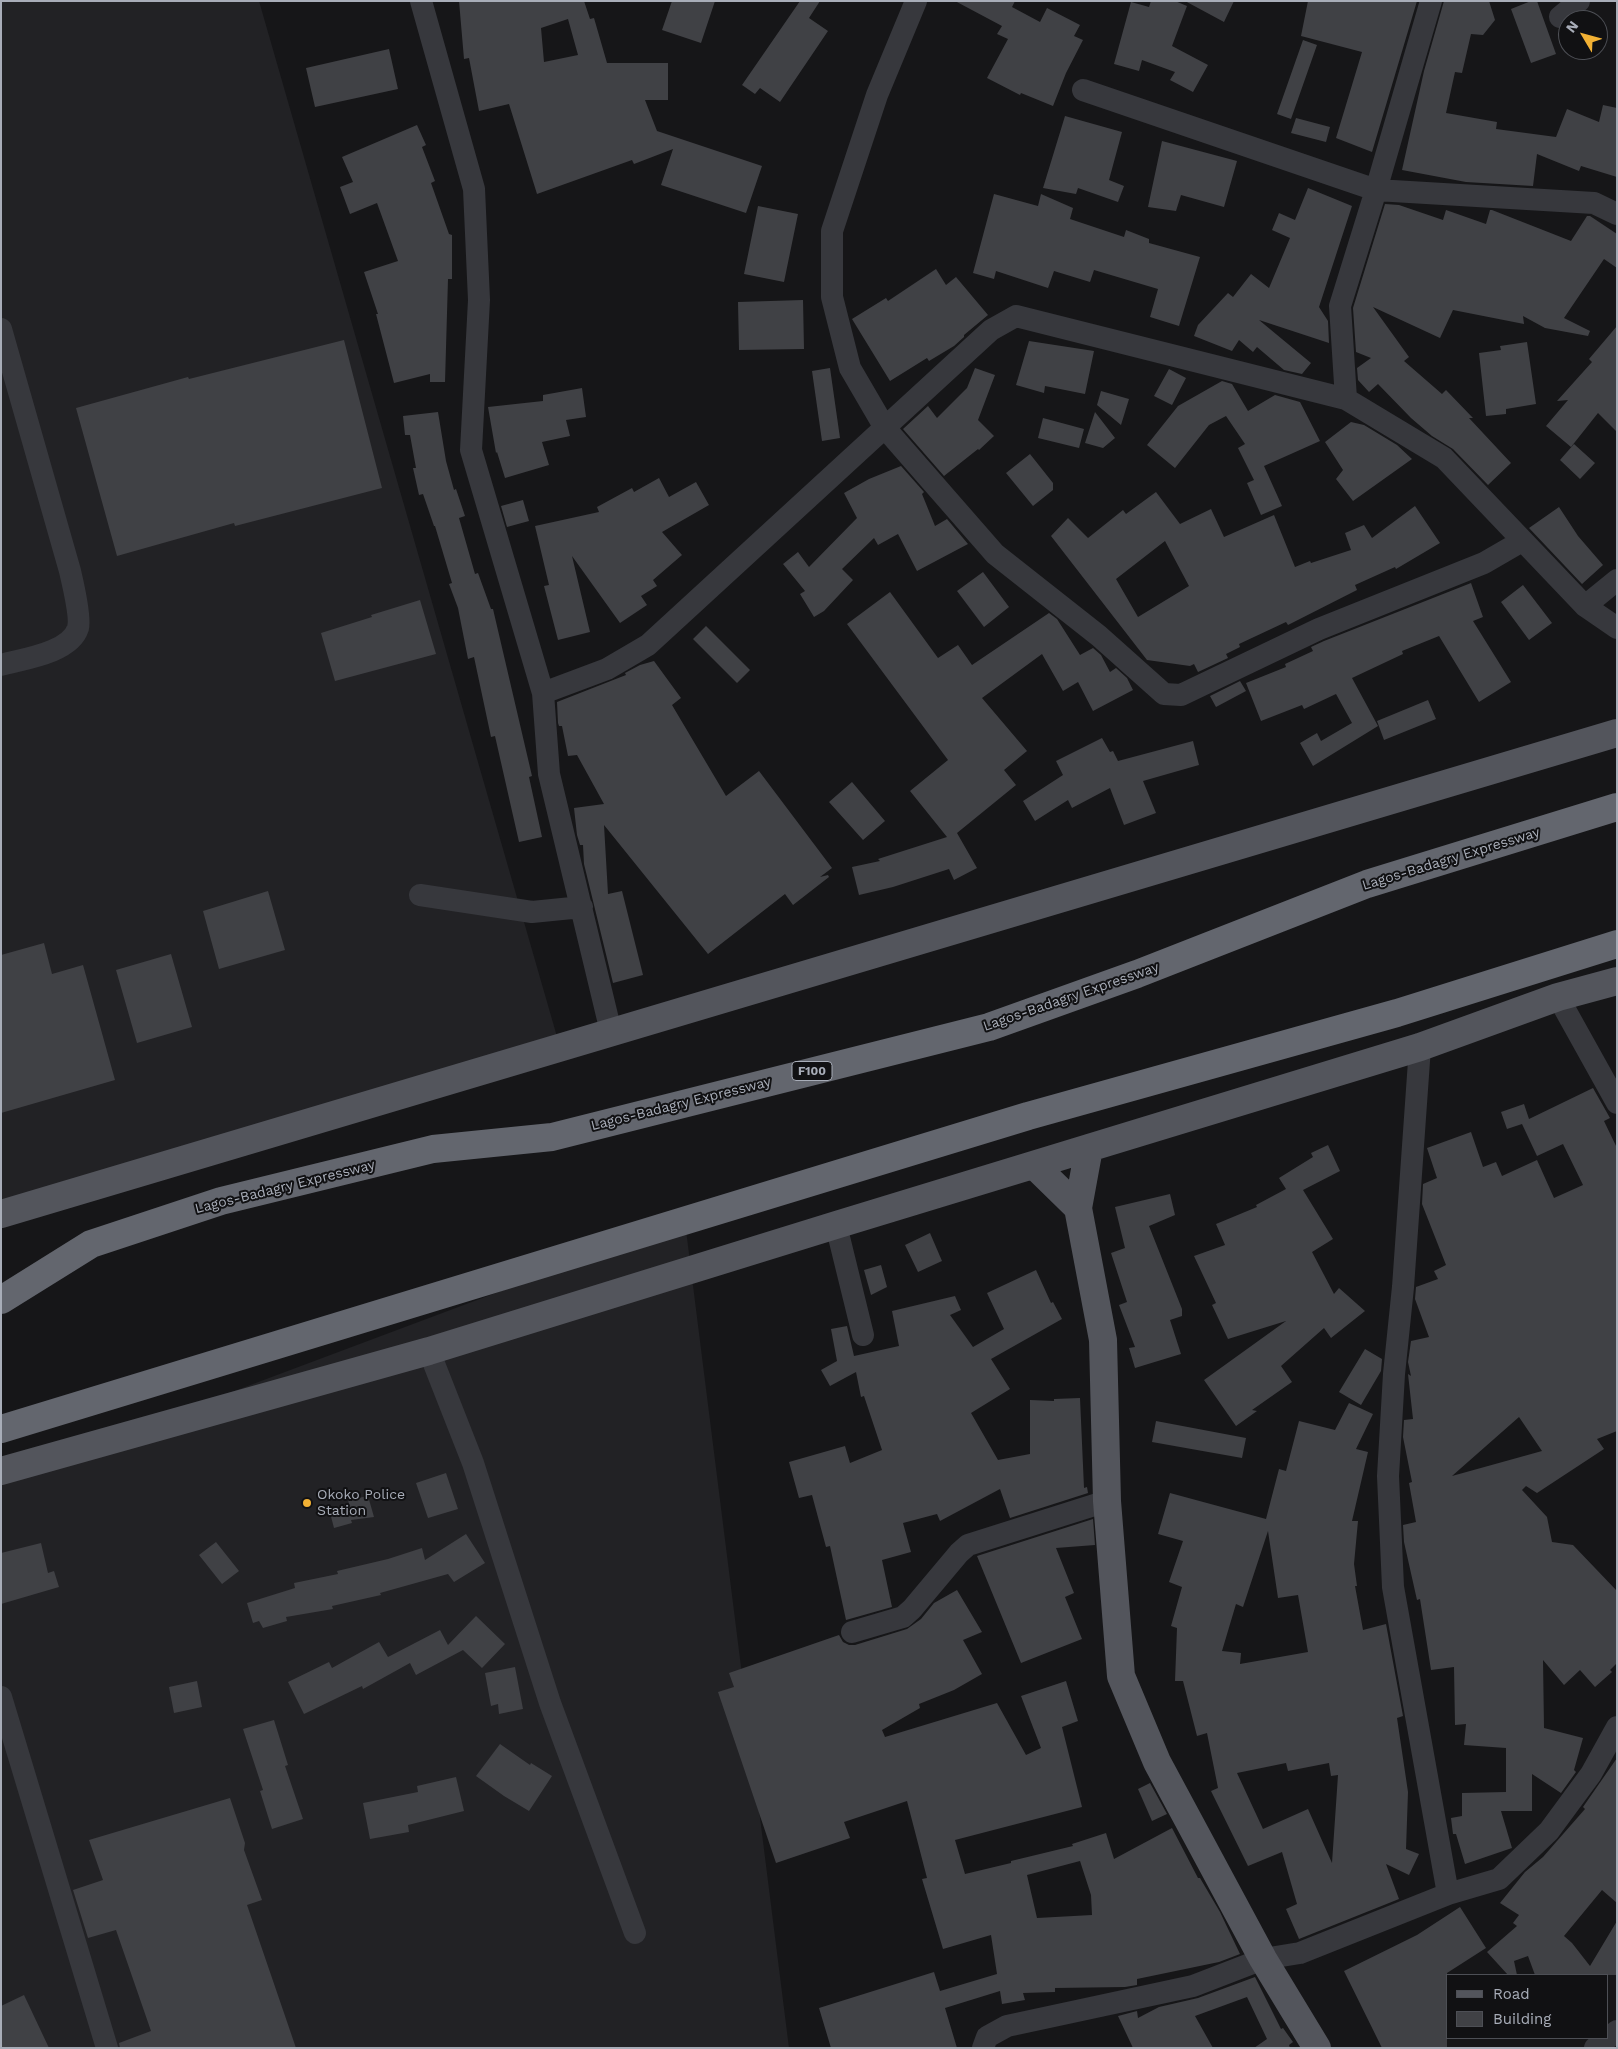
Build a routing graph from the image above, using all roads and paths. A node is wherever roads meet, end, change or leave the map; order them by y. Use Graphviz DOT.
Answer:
graph roads {
  1 [pos="420,1"];
  2 [pos="916,1"];
  3 [pos="1431,1"];
  4 [pos="1579,1"];
  5 [pos="1568,10"];
  6 [pos="1083,90"];
  7 [pos="1376,190"];
  8 [pos="1617,214"];
  9 [pos="1,329"];
  10 [pos="1346,399"];
  11 [pos="885,428"];
  12 [pos="1522,541"];
  13 [pos="1617,580"];
  14 [pos="1585,606"];
  15 [pos="1617,628"];
  16 [pos="1,665"];
  17 [pos="543,693"];
  18 [pos="1617,733"];
  19 [pos="1617,808"];
  20 [pos="420,895"];
  21 [pos="582,908"];
  22 [pos="1617,944"];
  23 [pos="1617,982"];
  24 [pos="1558,997"];
  25 [pos="611,1032"];
  26 [pos="1420,1047"];
  27 [pos="1617,1103"];
  28 [pos="1089,1148"];
  29 [pos="1034,1165"];
  30 [pos="1078,1208"];
  31 [pos="1,1214"];
  32 [pos="836,1225"];
  33 [pos="1,1300"];
  34 [pos="863,1335"];
  35 [pos="429,1351"];
  36 [pos="1,1429"];
  37 [pos="1,1471"];
  38 [pos="1107,1501"];
  39 [pos="852,1632"];
  40 [pos="1,1697"];
  41 [pos="1617,1727"];
  42 [pos="1448,1894"];
  43 [pos="634,1933"];
  44 [pos="1263,1958"];
  45 [pos="1607,2039"];
  46 [pos="107,2048"];
  47 [pos="983,2048"];
  48 [pos="1317,2048"];
  49 [pos="1595,2048"];
  1 -- 17 [label="street"];
  2 -- 11 [label="street"];
  3 -- 7 [label="street"];
  4 -- 5 [label="street"];
  6 -- 7 [label="street"];
  7 -- 8 [label="street"];
  7 -- 10 [label="street"];
  9 -- 16 [label="street"];
  10 -- 11 [label="street"];
  10 -- 12 [label="street"];
  11 -- 12 [label="street"];
  11 -- 17 [label="street"];
  12 -- 14 [label="street"];
  13 -- 14 [label="street"];
  14 -- 15 [label="street"];
  17 -- 21 [label="street"];
  18 -- 25 [label="main road"];
  19 -- 33 [label="highway, Lagos-Badagry Expressway / F100"];
  20 -- 21 [label="street"];
  21 -- 25 [label="street"];
  22 -- 36 [label="highway"];
  23 -- 24 [label="main road"];
  24 -- 26 [label="main road"];
  24 -- 27 [label="street"];
  25 -- 31 [label="main road"];
  26 -- 28 [label="main road"];
  26 -- 42 [label="street"];
  28 -- 29 [label="main road"];
  28 -- 30 [label="main road"];
  29 -- 30 [label="main road"];
  29 -- 32 [label="main road"];
  30 -- 38 [label="main road"];
  32 -- 34 [label="street"];
  32 -- 35 [label="main road"];
  35 -- 37 [label="main road"];
  35 -- 43 [label="street"];
  38 -- 39 [label="street"];
  38 -- 44 [label="main road"];
  40 -- 46 [label="street"];
  41 -- 42 [label="street"];
  42 -- 44 [label="street"];
  44 -- 47 [label="street"];
  44 -- 48 [label="main road"];
  45 -- 49 [label="street"];
}
